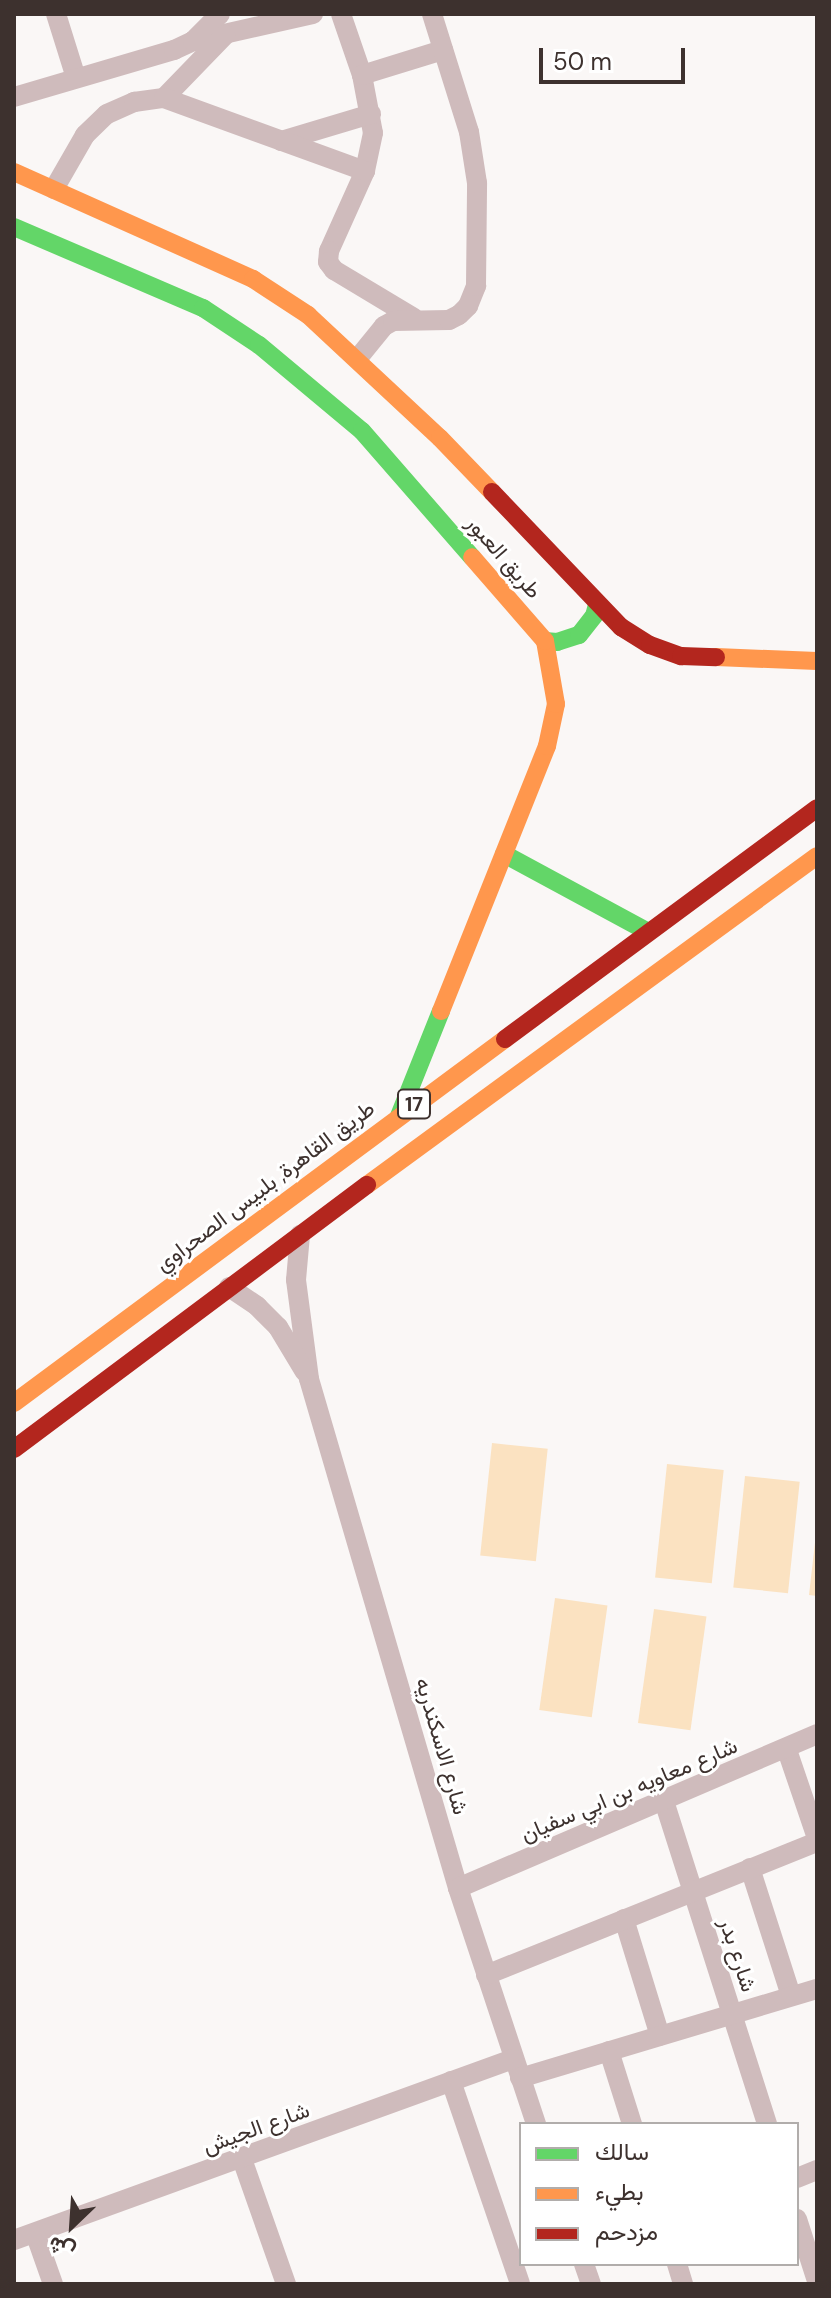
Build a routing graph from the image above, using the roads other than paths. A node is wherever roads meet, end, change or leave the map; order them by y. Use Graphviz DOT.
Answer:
graph roads {
  1 [pos="56,14"];
  2 [pos="220,14"];
  3 [pos="313,14"];
  4 [pos="432,14"];
  5 [pos="343,20"];
  6 [pos="286,22"];
  7 [pos="225,35"];
  8 [pos="193,41"];
  9 [pos="443,50"];
  10 [pos="362,75"];
  11 [pos="76,78"];
  12 [pos="14,97"];
  13 [pos="164,98"];
  14 [pos="371,114"];
  15 [pos="281,141"];
  16 [pos="365,171"];
  17 [pos="14,172"];
  18 [pos="54,189"];
  19 [pos="14,227"];
  20 [pos="414,318"];
  21 [pos="358,358"];
  22 [pos="597,605"];
  23 [pos="545,641"];
  24 [pos="817,661"];
  25 [pos="817,808"];
  26 [pos="504,854"];
  27 [pos="817,856"];
  28 [pos="648,932"];
  29 [pos="399,1116"];
  30 [pos="300,1234"];
  31 [pos="229,1287"];
  32 [pos="309,1379"];
  33 [pos="14,1403"];
  34 [pos="14,1449"];
  35 [pos="817,1734"];
  36 [pos="787,1750"];
  37 [pos="664,1801"];
  38 [pos="817,1840"];
  39 [pos="750,1868"];
  40 [pos="458,1888"];
  41 [pos="693,1892"];
  42 [pos="624,1919"];
  43 [pos="486,1975"];
  44 [pos="817,1989"];
  45 [pos="791,1996"];
  46 [pos="732,2014"];
  47 [pos="660,2036"];
  48 [pos="609,2051"];
  49 [pos="516,2068"];
  50 [pos="451,2081"];
  51 [pos="535,2122"];
  52 [pos="631,2122"];
  53 [pos="766,2122"];
  54 [pos="242,2159"];
  55 [pos="799,2225"];
  56 [pos="35,2233"];
  57 [pos="14,2240"];
  58 [pos="817,2281"];
  59 [pos="53,2284"];
  60 [pos="286,2284"];
  61 [pos="520,2284"];
  1 -- 11 [label="street"];
  2 -- 8 [label="street"];
  3 -- 6 [label="street"];
  4 -- 9 [label="street"];
  5 -- 6 [label="street"];
  5 -- 10 [label="street"];
  6 -- 7 [label="street"];
  7 -- 8 [label="street"];
  7 -- 13 [label="street"];
  8 -- 11 [label="street"];
  9 -- 10 [label="street"];
  9 -- 20 [label="street"];
  10 -- 14 [label="street"];
  11 -- 12 [label="street"];
  13 -- 15 [label="street"];
  13 -- 18 [label="street"];
  14 -- 15 [label="street"];
  14 -- 16 [label="street"];
  15 -- 16 [label="street"];
  16 -- 20 [label="street"];
  17 -- 18 [label="main road, طريق العبور"];
  18 -- 21 [label="main road, طريق العبور"];
  19 -- 23 [label="main road, طريق العبور"];
  20 -- 21 [label="street"];
  21 -- 22 [label="main road, طريق العبور"];
  22 -- 23 [label="main road"];
  22 -- 24 [label="main road, طريق العبور"];
  23 -- 26 [label="main road, طريق العبور"];
  25 -- 28 [label="main road, طريق القاهرة, بلبيس الصحراوي / 17"];
  26 -- 28 [label="main road"];
  26 -- 29 [label="main road, طريق العبور"];
  27 -- 30 [label="main road, 17"];
  28 -- 29 [label="main road, طريق القاهرة, بلبيس الصحراوي / 17"];
  29 -- 33 [label="main road, طريق القاهرة, بلبيس الصحراوي / 17"];
  30 -- 31 [label="main road, 17"];
  30 -- 32 [label="street, شارع الاسكندريه"];
  31 -- 32 [label="street, شارع الاسكندريه"];
  31 -- 34 [label="main road, 17"];
  32 -- 40 [label="street, شارع الاسكندريه"];
  35 -- 36 [label="street, شارع معاويه بن ابي سفيان"];
  36 -- 37 [label="street, شارع معاويه بن ابي سفيان"];
  36 -- 38 [label="street"];
  37 -- 40 [label="street, شارع معاويه بن ابي سفيان"];
  37 -- 41 [label="street, شارع بدر"];
  38 -- 39 [label="street"];
  39 -- 41 [label="street"];
  39 -- 45 [label="street"];
  40 -- 43 [label="street, شارع الاسكندريه"];
  41 -- 42 [label="street"];
  41 -- 46 [label="street, شارع بدر"];
  42 -- 43 [label="street"];
  42 -- 47 [label="street"];
  43 -- 49 [label="street, شارع الاسكندريه"];
  44 -- 45 [label="street, شارع الجيش"];
  45 -- 46 [label="street, شارع الجيش"];
  46 -- 47 [label="street, شارع الجيش"];
  46 -- 53 [label="street, شارع بدر"];
  47 -- 48 [label="street, شارع الجيش"];
  48 -- 49 [label="street, شارع الجيش"];
  48 -- 52 [label="street"];
  49 -- 50 [label="street, شارع الجيش"];
  49 -- 51 [label="street, شارع الاسكندريه"];
  50 -- 54 [label="street, شارع الجيش"];
  50 -- 61 [label="street"];
  54 -- 56 [label="street, شارع الجيش"];
  54 -- 60 [label="street"];
  55 -- 58 [label="street"];
  56 -- 57 [label="street, شارع الجيش"];
  56 -- 59 [label="street"];
}
